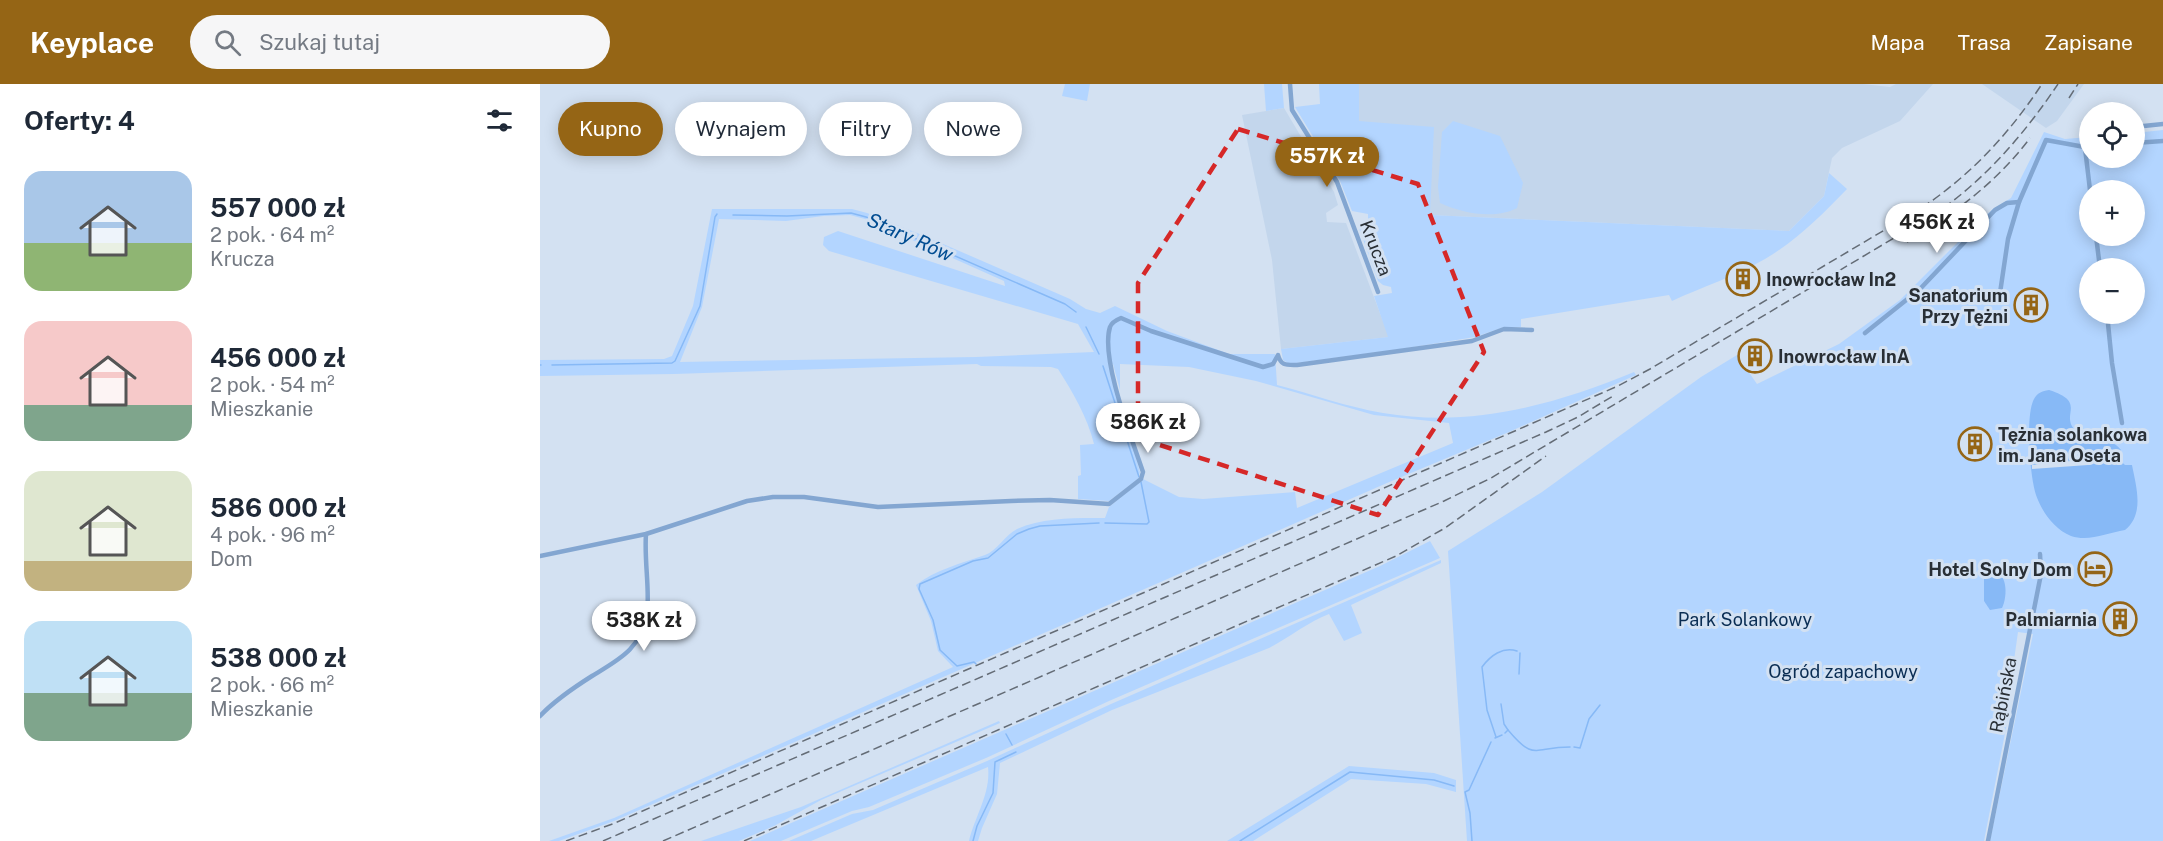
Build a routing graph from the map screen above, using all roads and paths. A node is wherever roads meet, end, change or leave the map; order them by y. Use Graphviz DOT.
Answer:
graph roads {
  1 [pos="1290,84"];
  2 [pos="2163,123"];
  3 [pos="2145,125"];
  4 [pos="2163,141"];
  5 [pos="2145,143"];
  6 [pos="2079,146"];
  7 [pos="2019,202"];
  8 [pos="1378,292"];
  9 [pos="2000,293"];
  10 [pos="2108,324"];
  11 [pos="1532,330"];
  12 [pos="1866,333"];
  13 [pos="2122,423"];
  14 [pos="646,534"];
  15 [pos="2040,555"];
  16 [pos="540,556"];
  17 [pos="540,716"];
  18 [pos="1988,841"];
  1 -- 8 [label="street, Krucza"];
  2 -- 3 [label="street"];
  4 -- 5 [label="street"];
  6 -- 7 [label="street"];
  7 -- 9 [label="street"];
  7 -- 12 [label="street"];
  10 -- 13 [label="street"];
  11 -- 14 [label="street"];
  14 -- 16 [label="street"];
  14 -- 17 [label="street"];
  15 -- 18 [label="street, Rąbińska"];
}
